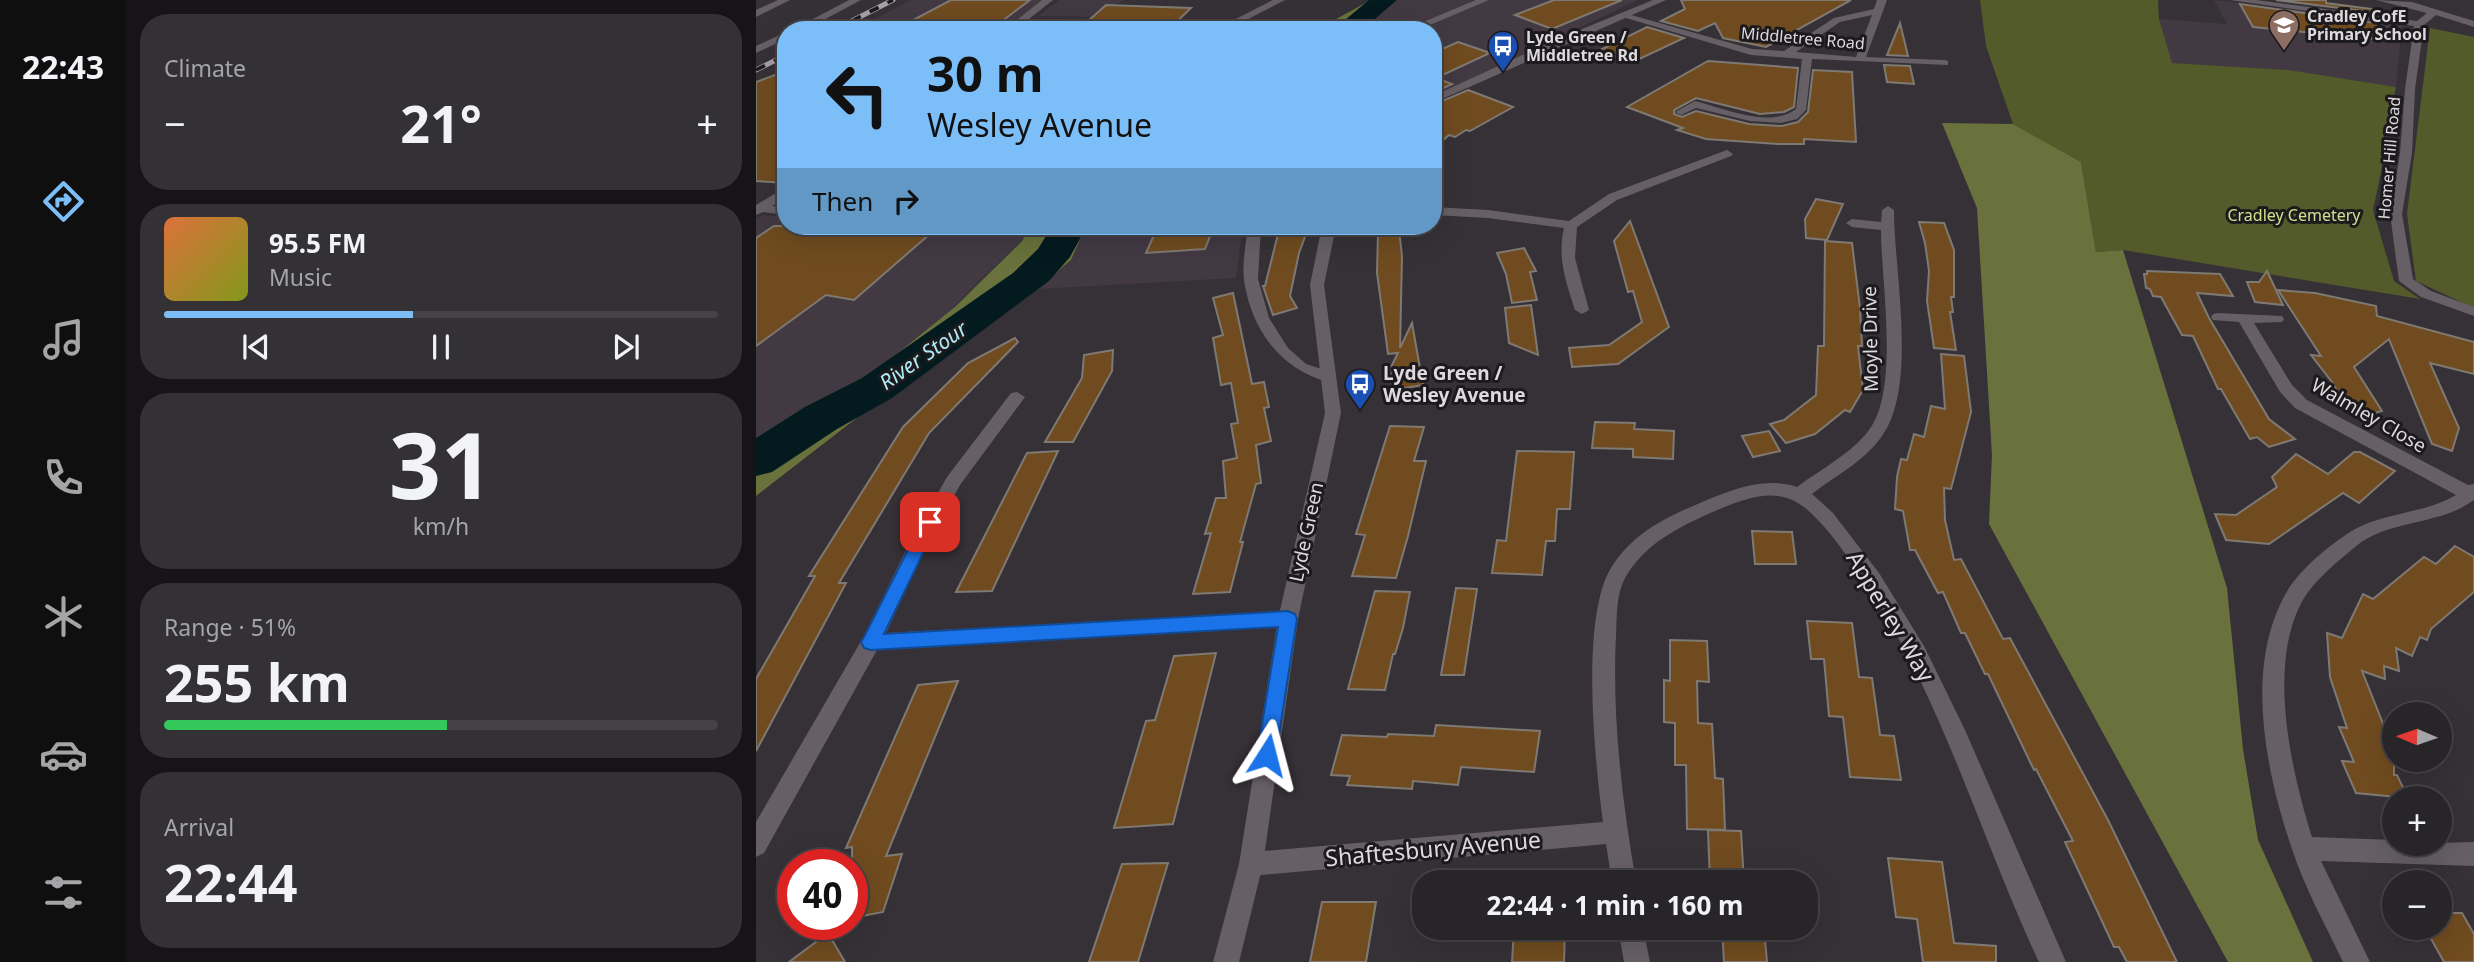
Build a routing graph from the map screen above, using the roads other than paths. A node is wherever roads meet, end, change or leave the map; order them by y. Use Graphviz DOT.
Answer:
graph roads {
  1 [pos="785,0"];
  2 [pos="856,0"];
  3 [pos="1048,0"];
  4 [pos="1280,0"];
  5 [pos="1484,0"];
  6 [pos="1661,0"];
  7 [pos="1882,0"];
  8 [pos="2235,0"];
  9 [pos="2381,0"];
  10 [pos="1652,2"];
  11 [pos="2414,3"];
  12 [pos="1878,11"];
  13 [pos="2434,12"];
  14 [pos="756,14"];
  15 [pos="1621,15"];
  16 [pos="815,21"];
  17 [pos="1021,21"];
  18 [pos="1237,21"];
  19 [pos="1432,21"];
  20 [pos="2419,24"];
  21 [pos="2474,24"];
  22 [pos="761,45"];
  23 [pos="756,50"];
  24 [pos="1785,55"];
  25 [pos="1807,57"];
  26 [pos="1860,60"];
  27 [pos="1944,63"];
  28 [pos="1442,96"];
  29 [pos="1681,113"];
  30 [pos="1727,154"];
  31 [pos="777,197"];
  32 [pos="757,209"];
  33 [pos="777,210"];
  34 [pos="1888,210"];
  35 [pos="1442,211"];
  36 [pos="1852,223"];
  37 [pos="1571,225"];
  38 [pos="1887,227"];
  39 [pos="1253,235"];
  40 [pos="1327,235"];
  41 [pos="1582,310"];
  42 [pos="2474,312"];
  43 [pos="2218,317"];
  44 [pos="2244,318"];
  45 [pos="2277,319"];
  46 [pos="1328,377"];
  47 [pos="1017,397"];
  48 [pos="2472,492"];
  49 [pos="1800,494"];
  50 [pos="1288,619"];
  51 [pos="871,642"];
  52 [pos="1615,832"];
  53 [pos="756,845"];
  54 [pos="2304,849"];
  55 [pos="2474,855"];
  56 [pos="1251,864"];
  57 [pos="1622,870"];
  58 [pos="1633,940"];
  59 [pos="1226,962"];
  60 [pos="1637,962"];
  61 [pos="2053,962"];
  62 [pos="2357,962"];
  1 -- 14 [label="street"];
  2 -- 16 [label="street"];
  3 -- 17 [label="street"];
  4 -- 18 [label="street"];
  5 -- 19 [label="street"];
  6 -- 10 [label="street"];
  7 -- 12 [label="street"];
  8 -- 20 [label="street"];
  9 -- 11 [label="street"];
  10 -- 15 [label="street"];
  11 -- 13 [label="street"];
  12 -- 24 [label="street"];
  12 -- 26 [label="street"];
  13 -- 20 [label="street"];
  13 -- 21 [label="street"];
  15 -- 24 [label="street, Middletree Road"];
  15 -- 28 [label="street"];
  20 -- 42 [label="street, Homer Hill Road"];
  22 -- 23 [label="street"];
  24 -- 25 [label="street, Middletree Road"];
  25 -- 26 [label="street, Middletree Road"];
  25 -- 29 [label="street"];
  26 -- 27 [label="street, Middletree Road"];
  30 -- 37 [label="street"];
  31 -- 32 [label="street"];
  32 -- 33 [label="street"];
  34 -- 38 [label="street, Moyle Drive"];
  35 -- 37 [label="street"];
  36 -- 38 [label="street"];
  37 -- 41 [label="street"];
  38 -- 49 [label="street, Moyle Drive"];
  39 -- 46 [label="street"];
  40 -- 46 [label="street, Lyde Green"];
  43 -- 44 [label="street"];
  44 -- 45 [label="street"];
  44 -- 48 [label="street, Walmley Close"];
  46 -- 50 [label="street, Lyde Green"];
  47 -- 51 [label="street"];
  48 -- 54 [label="street"];
  49 -- 52 [label="street"];
  49 -- 61 [label="street, Apperley Way"];
  50 -- 51 [label="street"];
  50 -- 56 [label="street, Lyde Green"];
  51 -- 53 [label="street"];
  52 -- 56 [label="street, Shaftesbury Avenue"];
  52 -- 57 [label="street"];
  54 -- 55 [label="street"];
  54 -- 62 [label="street"];
  56 -- 59 [label="street, Lyde Green"];
  58 -- 60 [label="street"];
}
